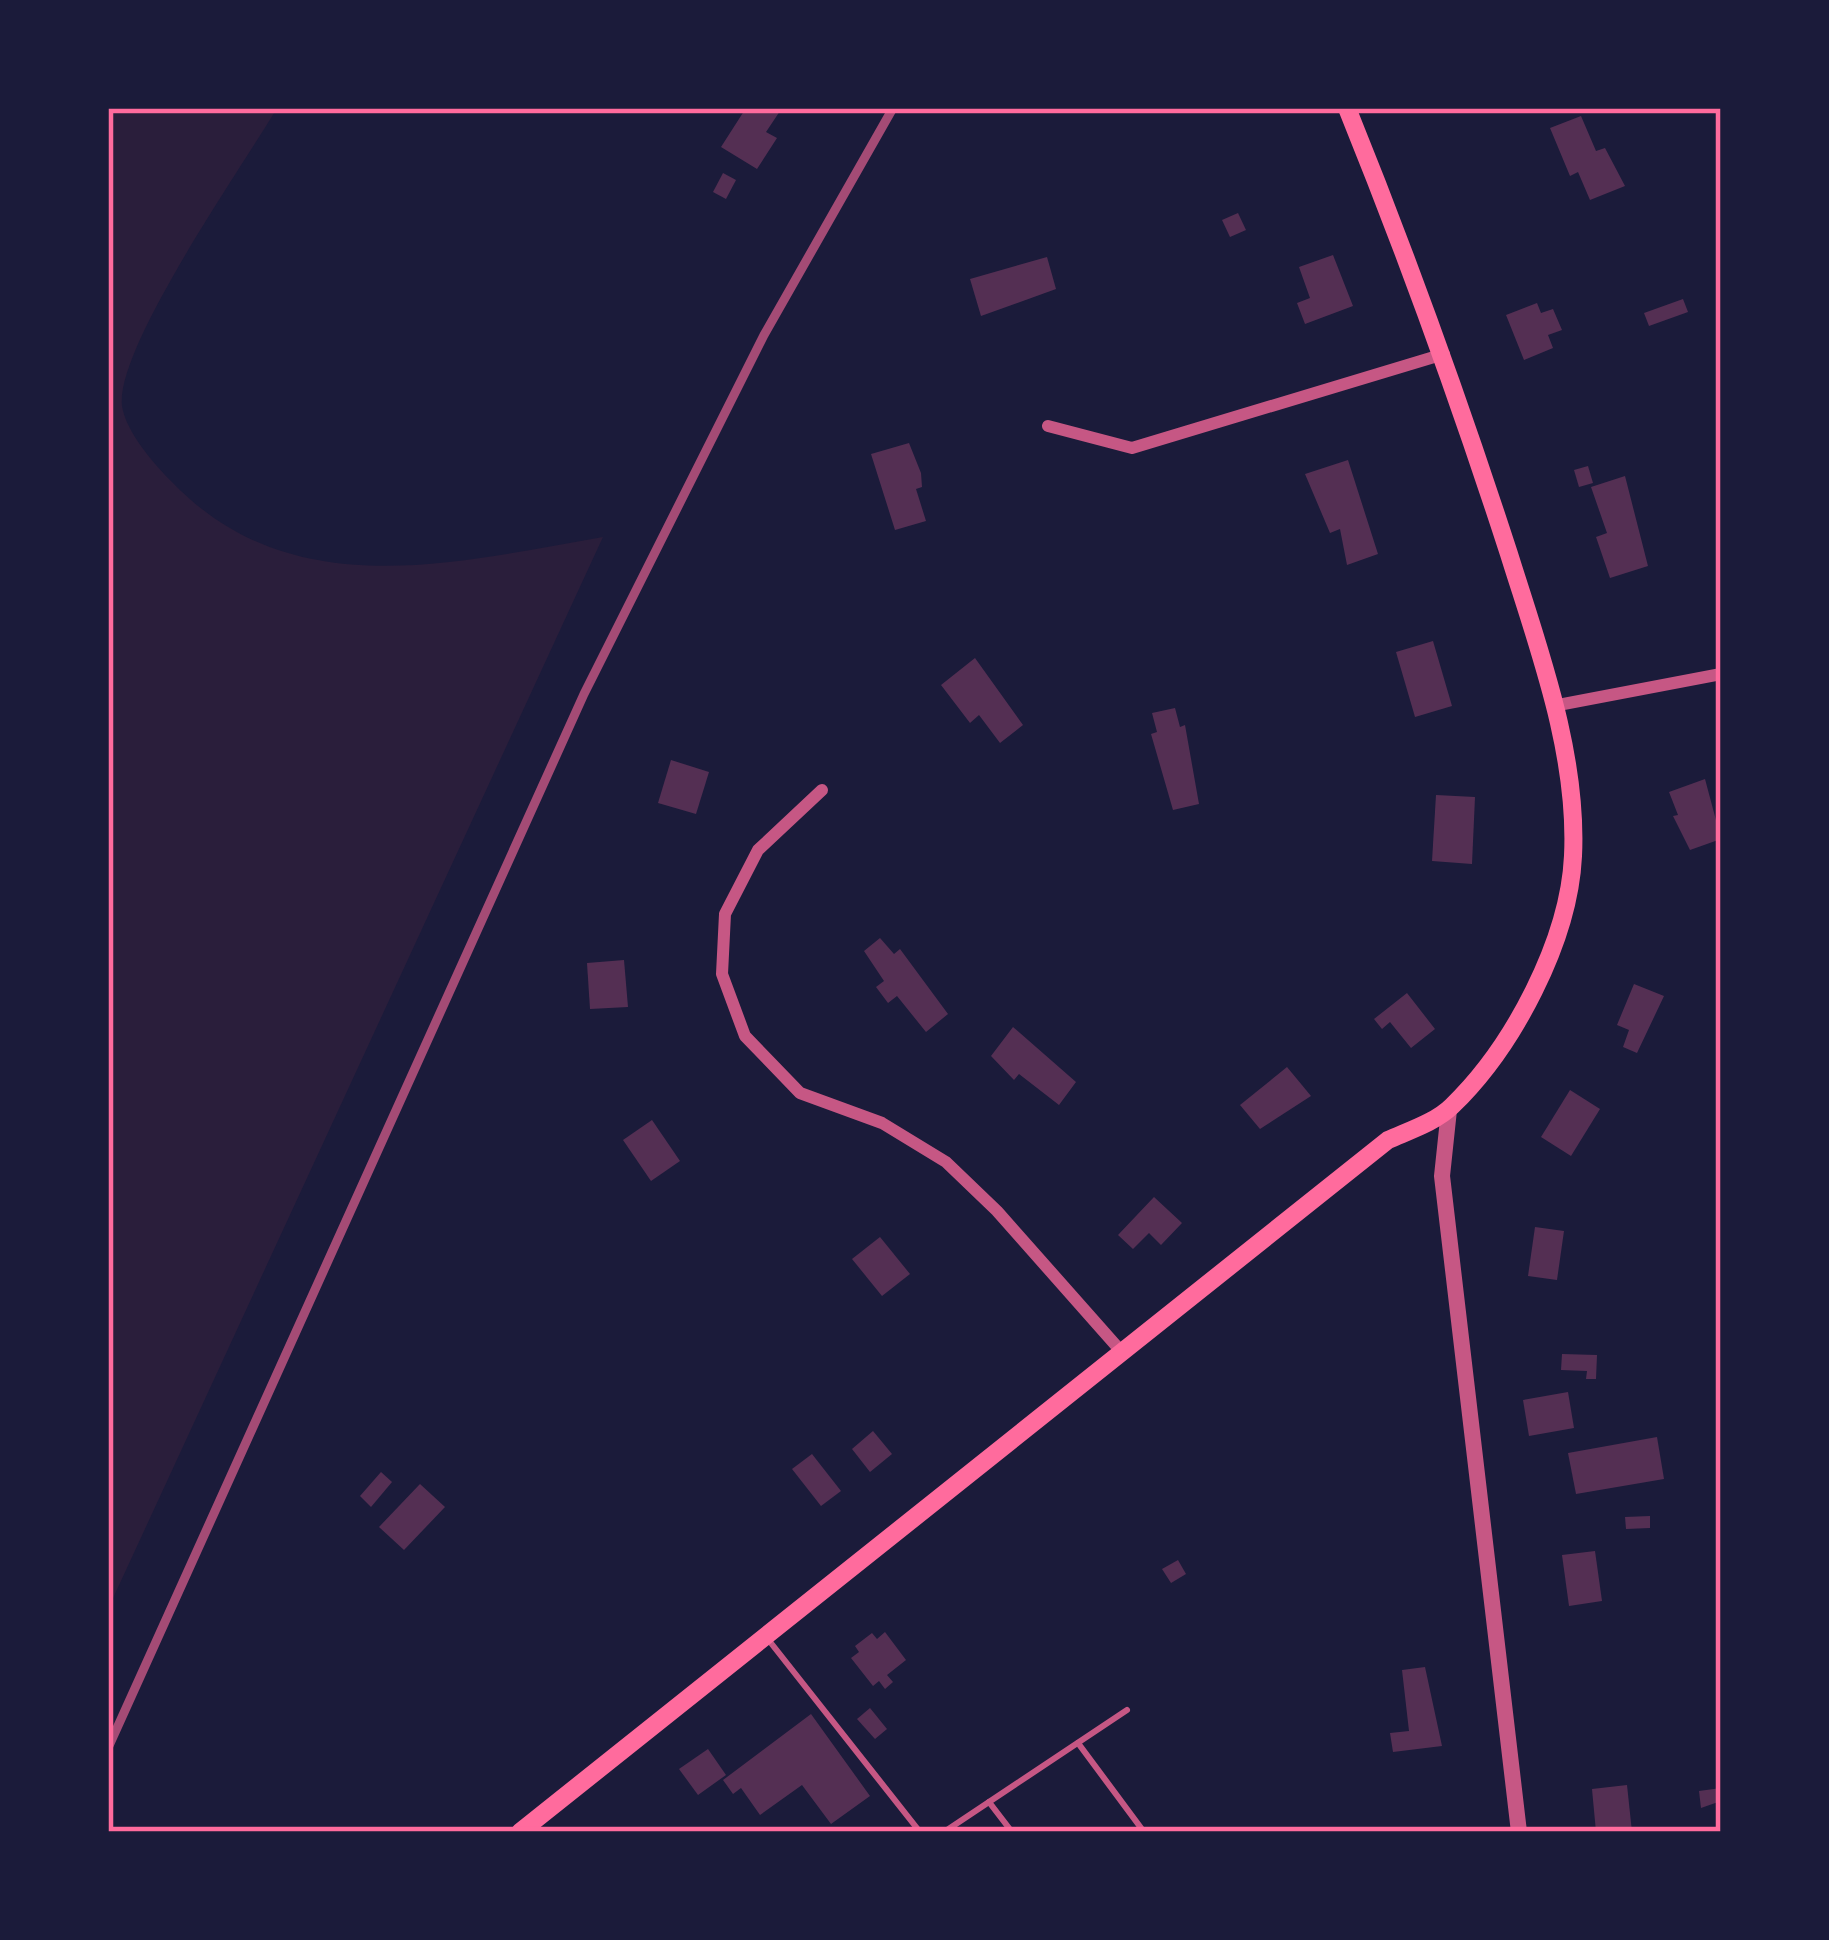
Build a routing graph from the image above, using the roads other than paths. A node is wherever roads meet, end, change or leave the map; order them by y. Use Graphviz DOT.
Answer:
graph roads {
  1 [pos="1347,108"];
  2 [pos="1445,354"];
  3 [pos="1048,426"];
  4 [pos="1721,674"];
  5 [pos="1553,706"];
  6 [pos="822,790"];
  7 [pos="1449,1110"];
  8 [pos="1120,1350"];
  9 [pos="765,1635"];
  10 [pos="1127,1710"];
  11 [pos="1078,1743"];
  12 [pos="989,1802"];
  13 [pos="520,1832"];
  14 [pos="920,1832"];
  15 [pos="944,1832"];
  16 [pos="1012,1832"];
  17 [pos="1144,1832"];
  18 [pos="1519,1832"];
  1 -- 2 [label="main road"];
  2 -- 3 [label="street"];
  2 -- 5 [label="main road"];
  4 -- 5 [label="street"];
  5 -- 7 [label="main road"];
  6 -- 8 [label="street"];
  7 -- 8 [label="main road"];
  7 -- 18 [label="street"];
  8 -- 9 [label="main road"];
  9 -- 13 [label="main road"];
  9 -- 14 [label="lane"];
  10 -- 11 [label="lane"];
  11 -- 12 [label="lane"];
  11 -- 17 [label="lane"];
  12 -- 15 [label="lane"];
  12 -- 16 [label="lane"];
}
